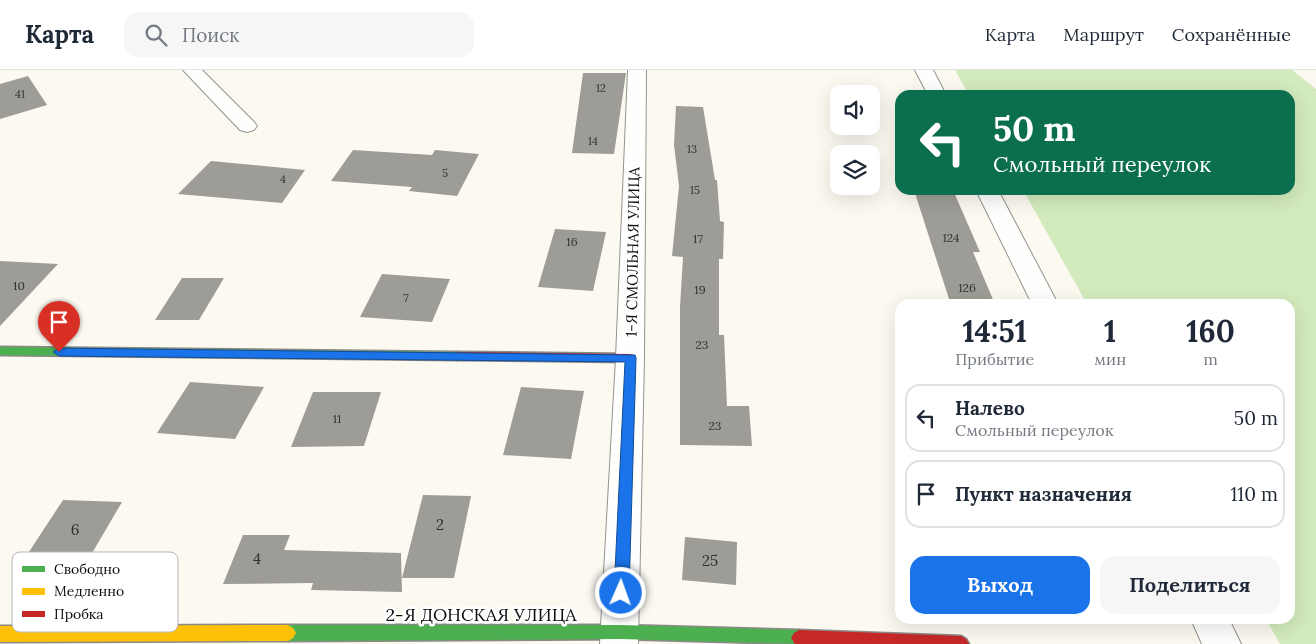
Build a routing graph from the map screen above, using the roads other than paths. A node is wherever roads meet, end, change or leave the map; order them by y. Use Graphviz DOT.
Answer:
graph roads {
  1 [pos="192,70"];
  2 [pos="636,70"];
  3 [pos="924,70"];
  4 [pos="934,90"];
  5 [pos="246,126"];
  6 [pos="990,195"];
  7 [pos="1043,299"];
  8 [pos="0,351"];
  9 [pos="630,358"];
  10 [pos="1211,624"];
  11 [pos="0,634"];
  12 [pos="620,638"];
  13 [pos="961,644"];
  14 [pos="1222,644"];
  1 -- 5 [label="street"];
  2 -- 9 [label="street, 1-Я СМОЛЬНАЯ УЛИЦА"];
  3 -- 4 [label="street"];
  6 -- 7 [label="street"];
  8 -- 9 [label="street"];
  9 -- 12 [label="street, 1-Я СМОЛЬНАЯ УЛИЦА"];
  10 -- 14 [label="street"];
  11 -- 12 [label="street, 2-Я ДОНСКАЯ УЛИЦА"];
  12 -- 13 [label="street, 2-Я ДОНСКАЯ УЛИЦА"];
}
